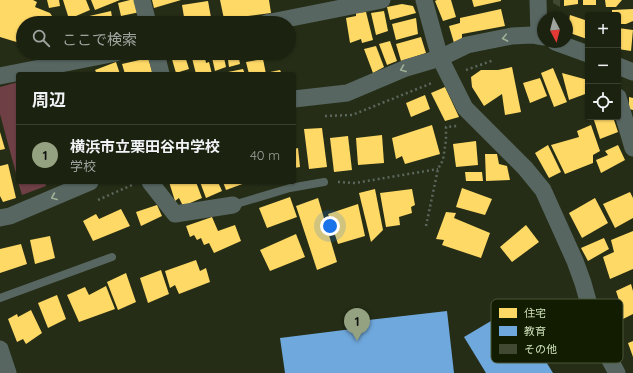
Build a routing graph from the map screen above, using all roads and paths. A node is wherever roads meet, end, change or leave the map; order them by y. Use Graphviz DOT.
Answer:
graph roads {
  1 [pos="142,0"];
  2 [pos="382,0"];
  3 [pos="424,0"];
  4 [pos="538,0"];
  5 [pos="539,12"];
  6 [pos="146,16"];
  7 [pos="296,17"];
  8 [pos="537,37"];
  9 [pos="572,48"];
  10 [pos="585,53"];
  11 [pos="440,58"];
  12 [pos="81,60"];
  13 [pos="158,60"];
  14 [pos="621,67"];
  15 [pos="20,72"];
  16 [pos="161,72"];
  17 [pos="633,72"];
  18 [pos="16,73"];
  19 [pos="0,76"];
  20 [pos="296,99"];
  21 [pos="621,107"];
  22 [pos="446,127"];
  23 [pos="633,148"];
  24 [pos="438,169"];
  25 [pos="324,182"];
  26 [pos="85,184"];
  27 [pos="152,184"];
  28 [pos="233,205"];
  29 [pos="0,218"];
  30 [pos="426,226"];
  31 [pos="112,257"];
  32 [pos="0,298"];
  33 [pos="587,299"];
  34 [pos="0,349"];
  35 [pos="612,363"];
  36 [pos="8,373"];
  37 [pos="617,373"];
  1 -- 6 [label="street"];
  2 -- 7 [label="street"];
  3 -- 11 [label="street"];
  4 -- 5 [label="street"];
  8 -- 11 [label="street, one-way"];
  9 -- 10 [label="street"];
  11 -- 20 [label="street, one-way"];
  11 -- 33 [label="street"];
  12 -- 15 [label="street"];
  13 -- 16 [label="street"];
  14 -- 17 [label="street"];
  18 -- 19 [label="street"];
  21 -- 23 [label="street"];
  22 -- 24 [label="path"];
  24 -- 25 [label="path"];
  24 -- 30 [label="path"];
  25 -- 28 [label="lane"];
  26 -- 29 [label="street, one-way"];
  27 -- 28 [label="street"];
  31 -- 32 [label="lane"];
  34 -- 36 [label="street"];
  35 -- 37 [label="street"];
}
